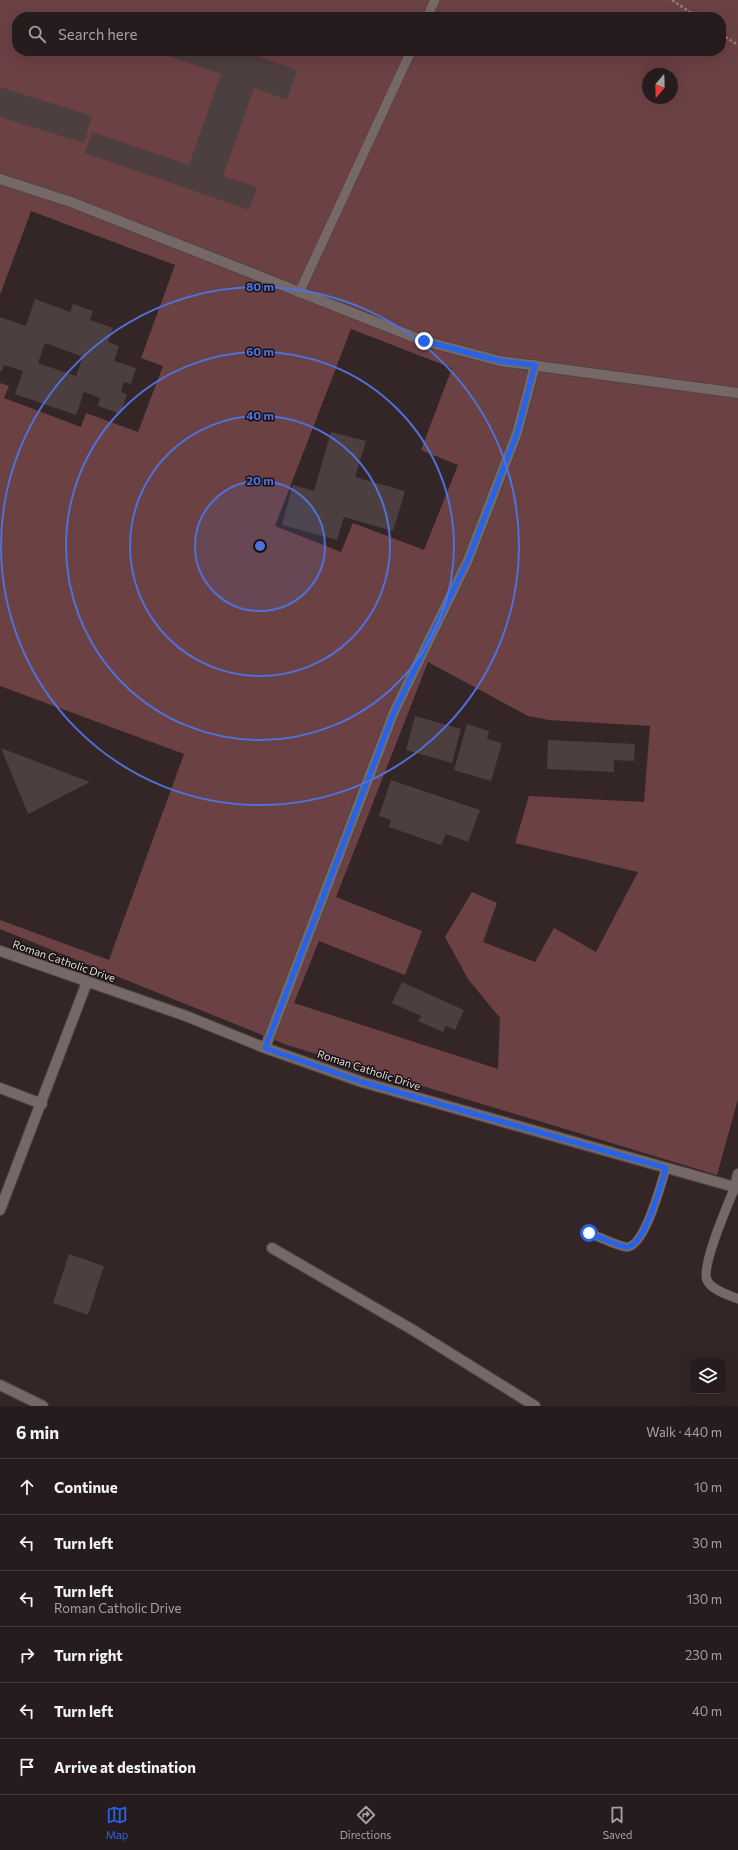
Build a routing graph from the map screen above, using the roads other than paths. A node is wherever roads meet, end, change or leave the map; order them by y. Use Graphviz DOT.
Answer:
graph roads {
  1 [pos="435,0"];
  2 [pos="429,12"];
  3 [pos="409,56"];
  4 [pos="0,179"];
  5 [pos="299,293"];
  6 [pos="535,365"];
  7 [pos="738,393"];
  8 [pos="0,951"];
  9 [pos="87,982"];
  10 [pos="265,1048"];
  11 [pos="0,1088"];
  12 [pos="42,1104"];
  13 [pos="666,1168"];
  14 [pos="738,1174"];
  15 [pos="736,1187"];
  16 [pos="0,1210"];
  17 [pos="589,1233"];
  18 [pos="272,1248"];
  19 [pos="738,1299"];
  20 [pos="0,1386"];
  21 [pos="42,1406"];
  22 [pos="535,1406"];
  1 -- 2 [label="lane"];
  3 -- 5 [label="lane"];
  4 -- 5 [label="street"];
  5 -- 6 [label="street"];
  6 -- 7 [label="street"];
  6 -- 10 [label="street"];
  8 -- 9 [label="street, Roman Catholic Drive"];
  9 -- 10 [label="street, Roman Catholic Drive"];
  9 -- 12 [label="street"];
  10 -- 13 [label="street, Roman Catholic Drive"];
  11 -- 12 [label="street"];
  12 -- 16 [label="street"];
  13 -- 15 [label="street, Roman Catholic Drive"];
  13 -- 17 [label="lane"];
  14 -- 15 [label="street"];
  15 -- 19 [label="lane"];
  18 -- 22 [label="street"];
  20 -- 21 [label="street"];
}
